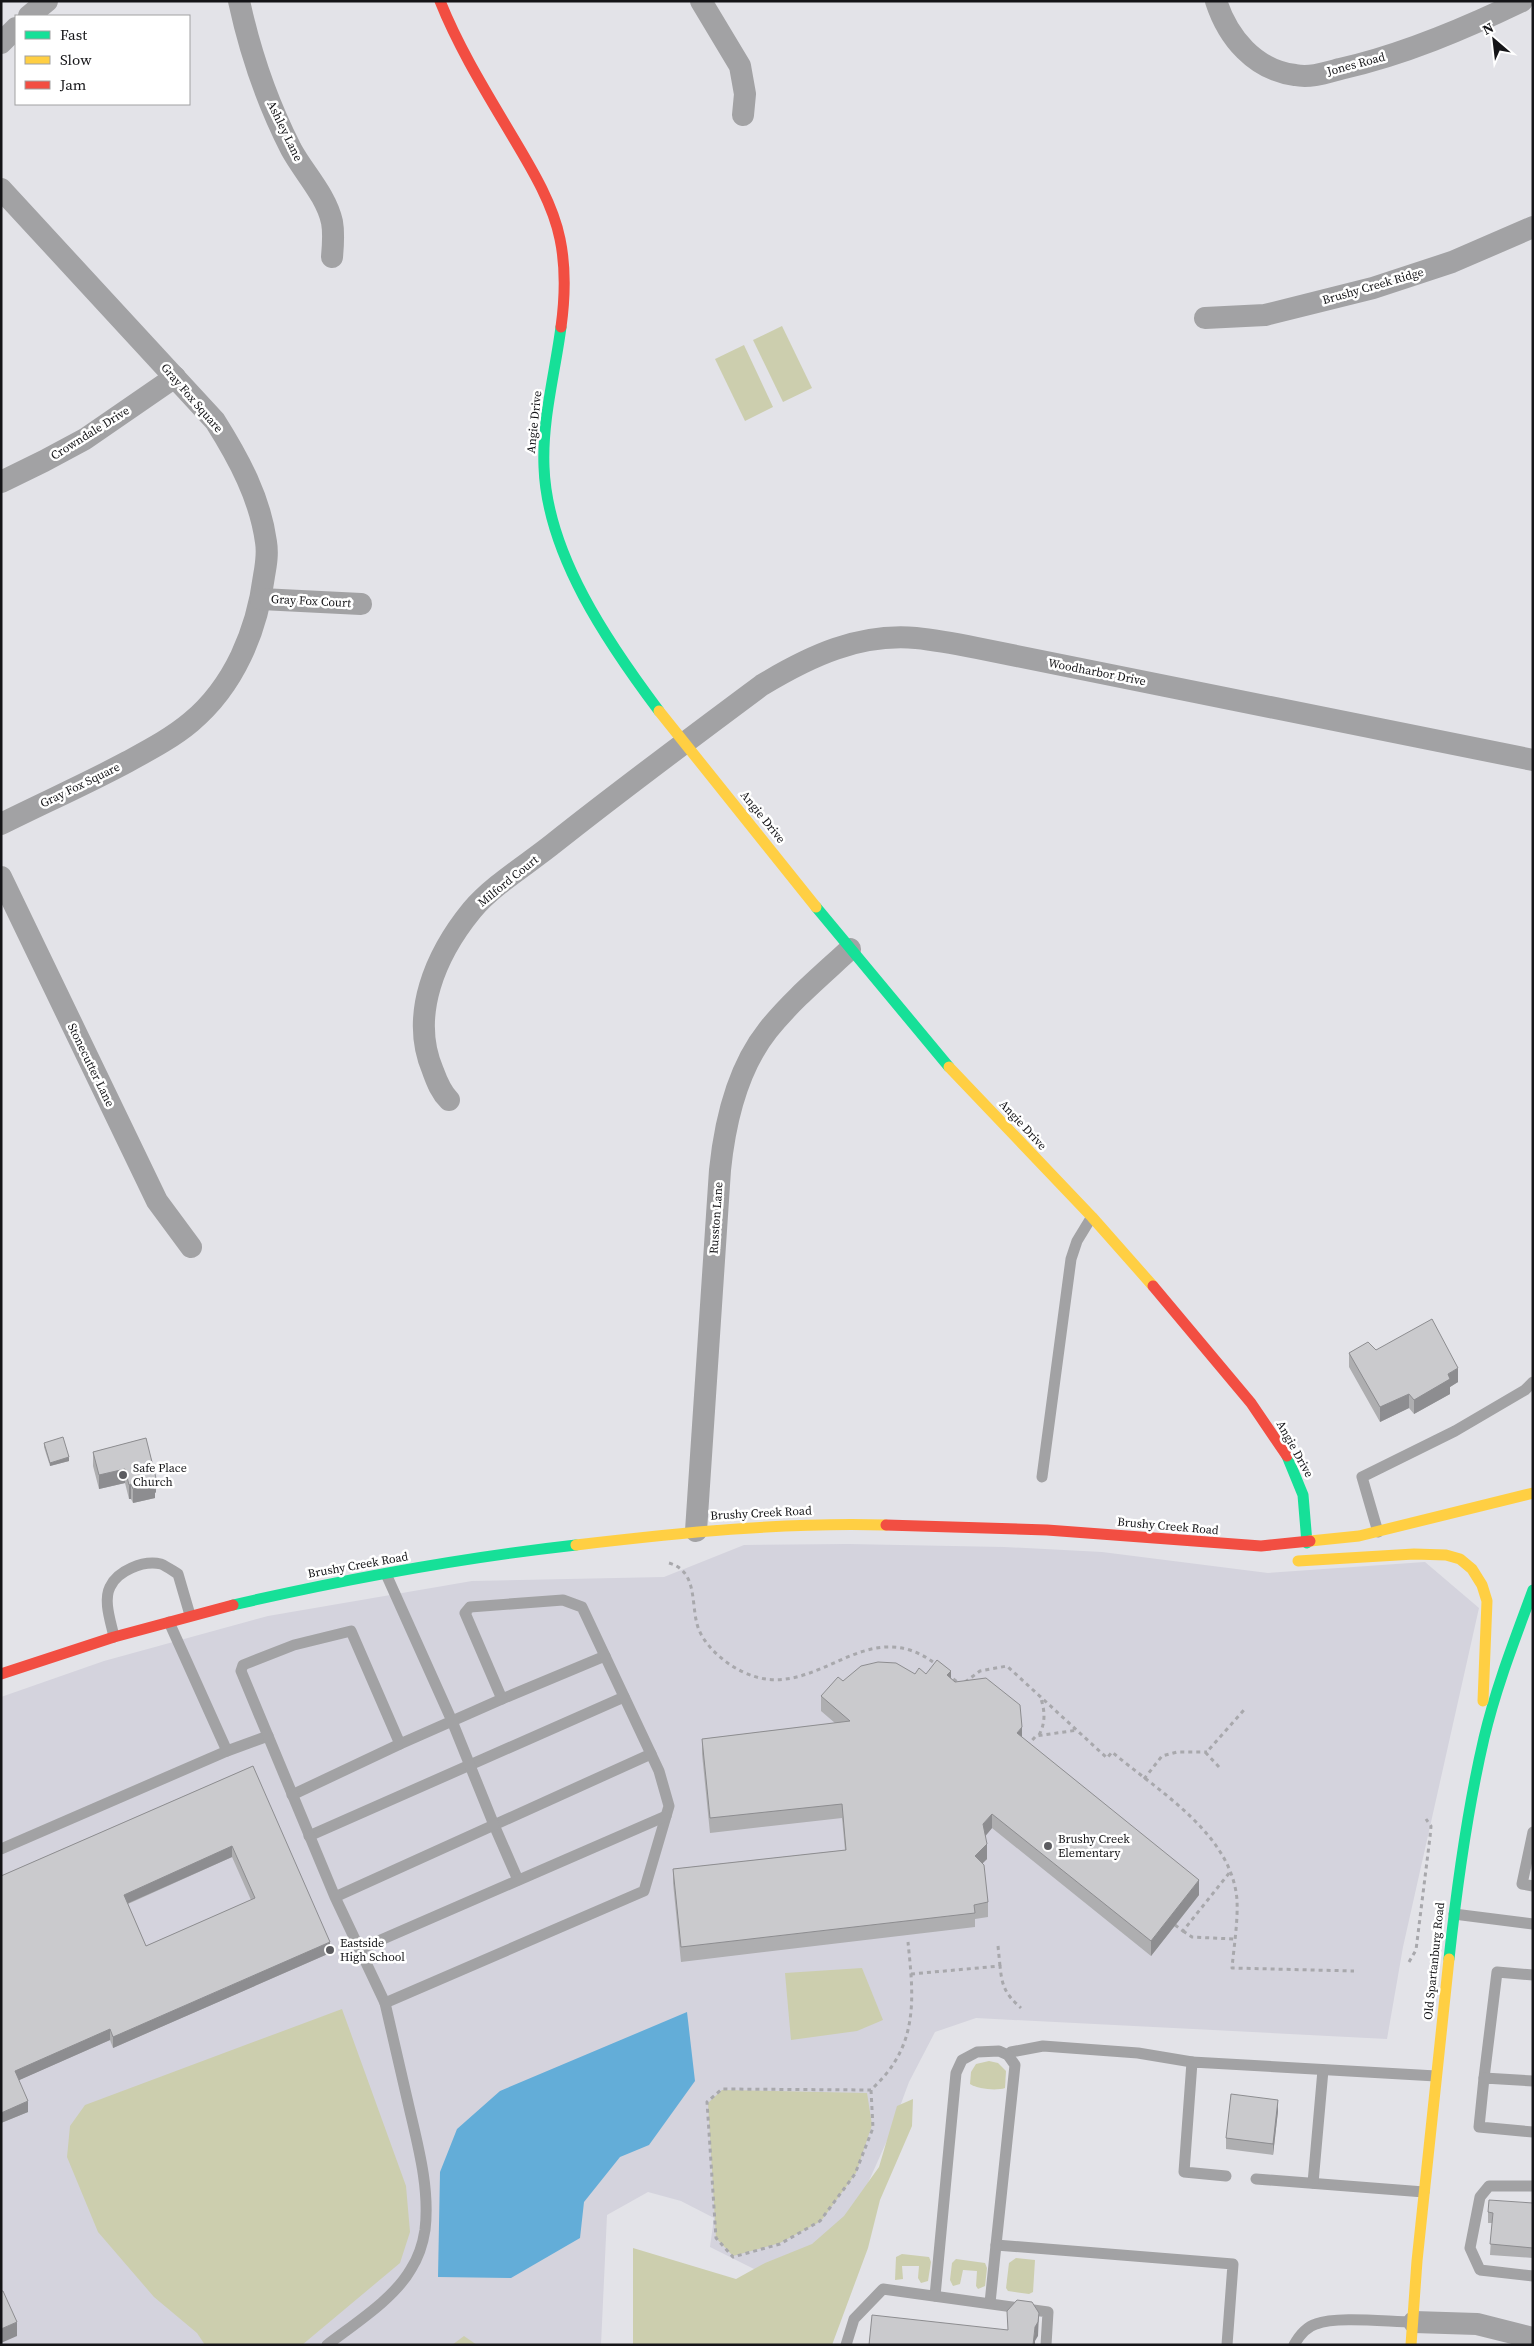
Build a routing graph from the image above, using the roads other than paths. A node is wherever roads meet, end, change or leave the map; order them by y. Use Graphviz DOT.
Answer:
graph roads {
  1 [pos="47,1"];
  2 [pos="239,1"];
  3 [pos="440,1"];
  4 [pos="701,1"];
  5 [pos="1216,1"];
  6 [pos="1522,1"];
  7 [pos="30,15"];
  8 [pos="15,29"];
  9 [pos="1,43"];
  10 [pos="743,115"];
  11 [pos="1,189"];
  12 [pos="1533,227"];
  13 [pos="332,256"];
  14 [pos="1205,318"];
  15 [pos="174,377"];
  16 [pos="1,482"];
  17 [pos="261,599"];
  18 [pos="361,604"];
  19 [pos="685,742"];
  20 [pos="1533,760"];
  21 [pos="1,824"];
  22 [pos="1,877"];
  23 [pos="850,949"];
  24 [pos="449,1100"];
  25 [pos="1091,1218"];
  26 [pos="191,1247"];
  27 [pos="1533,1382"];
  28 [pos="1042,1477"];
  29 [pos="1533,1493"];
  30 [pos="696,1531"];
  31 [pos="1378,1532"];
  32 [pos="1175,1540"];
  33 [pos="1306,1543"];
  34 [pos="1271,1556"];
  35 [pos="1290,1559"];
  36 [pos="386,1574"];
  37 [pos="1533,1590"];
  38 [pos="190,1615"];
  39 [pos="169,1622"];
  40 [pos="114,1637"];
  41 [pos="605,1656"];
  42 [pos="1,1674"];
  43 [pos="624,1697"];
  44 [pos="502,1699"];
  45 [pos="452,1721"];
  46 [pos="268,1736"];
  47 [pos="400,1744"];
  48 [pos="227,1751"];
  49 [pos="651,1754"];
  50 [pos="1479,1761"];
  51 [pos="469,1767"];
  52 [pos="292,1795"];
  53 [pos="666,1816"];
  54 [pos="494,1824"];
  55 [pos="1533,1832"];
  56 [pos="310,1836"];
  57 [pos="1,1849"];
  58 [pos="518,1880"];
  59 [pos="1533,1886"];
  60 [pos="334,1897"];
  61 [pos="1453,1914"];
  62 [pos="1533,1924"];
  63 [pos="360,1949"];
  64 [pos="1533,1975"];
  65 [pos="385,2003"];
  66 [pos="1008,2055"];
  67 [pos="1192,2062"];
  68 [pos="1323,2070"];
  69 [pos="1436,2076"];
  70 [pos="1484,2078"];
  71 [pos="1533,2080"];
  72 [pos="1533,2132"];
  73 [pos="1226,2176"];
  74 [pos="1256,2179"];
  75 [pos="1313,2183"];
  76 [pos="1533,2186"];
  77 [pos="1424,2192"];
  78 [pos="996,2245"];
  79 [pos="1533,2276"];
  80 [pos="935,2296"];
  81 [pos="990,2303"];
  82 [pos="1414,2322"];
  83 [pos="1533,2338"];
  84 [pos="327,2345"];
  85 [pos="846,2345"];
  86 [pos="1046,2345"];
  87 [pos="1227,2345"];
  88 [pos="1294,2345"];
  89 [pos="1411,2345"];
  1 -- 7 [label="street"];
  2 -- 13 [label="street, Ashley Lane"];
  3 -- 19 [label="street, Angie Drive"];
  4 -- 10 [label="street"];
  5 -- 6 [label="street, Jones Road"];
  8 -- 9 [label="street"];
  11 -- 15 [label="street, Gray Fox Square"];
  12 -- 14 [label="street, Brushy Creek Ridge"];
  15 -- 16 [label="street, Crowndale Drive"];
  15 -- 17 [label="street, Gray Fox Square"];
  17 -- 18 [label="street, Gray Fox Court"];
  17 -- 21 [label="street, Gray Fox Square"];
  19 -- 20 [label="street, Woodharbor Drive"];
  19 -- 23 [label="street, Angie Drive"];
  19 -- 24 [label="street, Milford Court"];
  22 -- 26 [label="street, Stonecutter Lane"];
  23 -- 25 [label="street, Angie Drive"];
  23 -- 30 [label="street, Russton Lane"];
  25 -- 28 [label="lane"];
  25 -- 33 [label="street, Angie Drive"];
  27 -- 31 [label="lane"];
  29 -- 31 [label="street, Brushy Creek Road"];
  30 -- 32 [label="street, Brushy Creek Road"];
  30 -- 36 [label="street, Brushy Creek Road"];
  31 -- 33 [label="street, Brushy Creek Road"];
  32 -- 33 [label="street, Brushy Creek Road"];
  32 -- 34 [label="street"];
  35 -- 50 [label="street"];
  36 -- 38 [label="street, Brushy Creek Road"];
  36 -- 45 [label="lane"];
  37 -- 50 [label="street, Old Spartanburg Road"];
  38 -- 39 [label="street, Brushy Creek Road"];
  38 -- 40 [label="lane"];
  39 -- 40 [label="street, Brushy Creek Road"];
  39 -- 48 [label="lane"];
  40 -- 42 [label="street, Brushy Creek Road"];
  41 -- 43 [label="lane"];
  41 -- 44 [label="lane"];
  41 -- 44 [label="lane"];
  43 -- 49 [label="lane"];
  43 -- 51 [label="lane"];
  44 -- 45 [label="lane"];
  45 -- 47 [label="lane"];
  45 -- 51 [label="lane"];
  46 -- 47 [label="lane"];
  46 -- 48 [label="lane"];
  46 -- 52 [label="lane"];
  47 -- 52 [label="lane"];
  48 -- 57 [label="lane"];
  49 -- 53 [label="lane"];
  49 -- 54 [label="lane"];
  50 -- 61 [label="street, Old Spartanburg Road"];
  51 -- 54 [label="lane"];
  51 -- 56 [label="lane"];
  52 -- 56 [label="lane"];
  53 -- 58 [label="lane"];
  53 -- 65 [label="lane"];
  54 -- 58 [label="lane"];
  54 -- 60 [label="lane"];
  55 -- 59 [label="lane"];
  56 -- 60 [label="lane"];
  58 -- 63 [label="lane"];
  60 -- 63 [label="lane"];
  61 -- 62 [label="lane"];
  61 -- 69 [label="street, Old Spartanburg Road"];
  63 -- 65 [label="lane"];
  64 -- 70 [label="lane"];
  65 -- 84 [label="lane"];
  66 -- 67 [label="lane"];
  66 -- 78 [label="lane"];
  66 -- 80 [label="lane"];
  67 -- 68 [label="lane"];
  67 -- 73 [label="lane"];
  68 -- 69 [label="lane"];
  68 -- 75 [label="lane"];
  69 -- 77 [label="street, Old Spartanburg Road"];
  70 -- 71 [label="lane"];
  70 -- 72 [label="lane"];
  74 -- 75 [label="lane"];
  75 -- 77 [label="lane"];
  76 -- 79 [label="lane"];
  77 -- 82 [label="street, Old Spartanburg Road"];
  78 -- 81 [label="lane"];
  78 -- 87 [label="lane"];
  80 -- 81 [label="lane"];
  80 -- 85 [label="lane"];
  81 -- 86 [label="lane"];
  82 -- 83 [label="street"];
  82 -- 88 [label="lane"];
  82 -- 89 [label="street, Old Spartanburg Road"];
}
